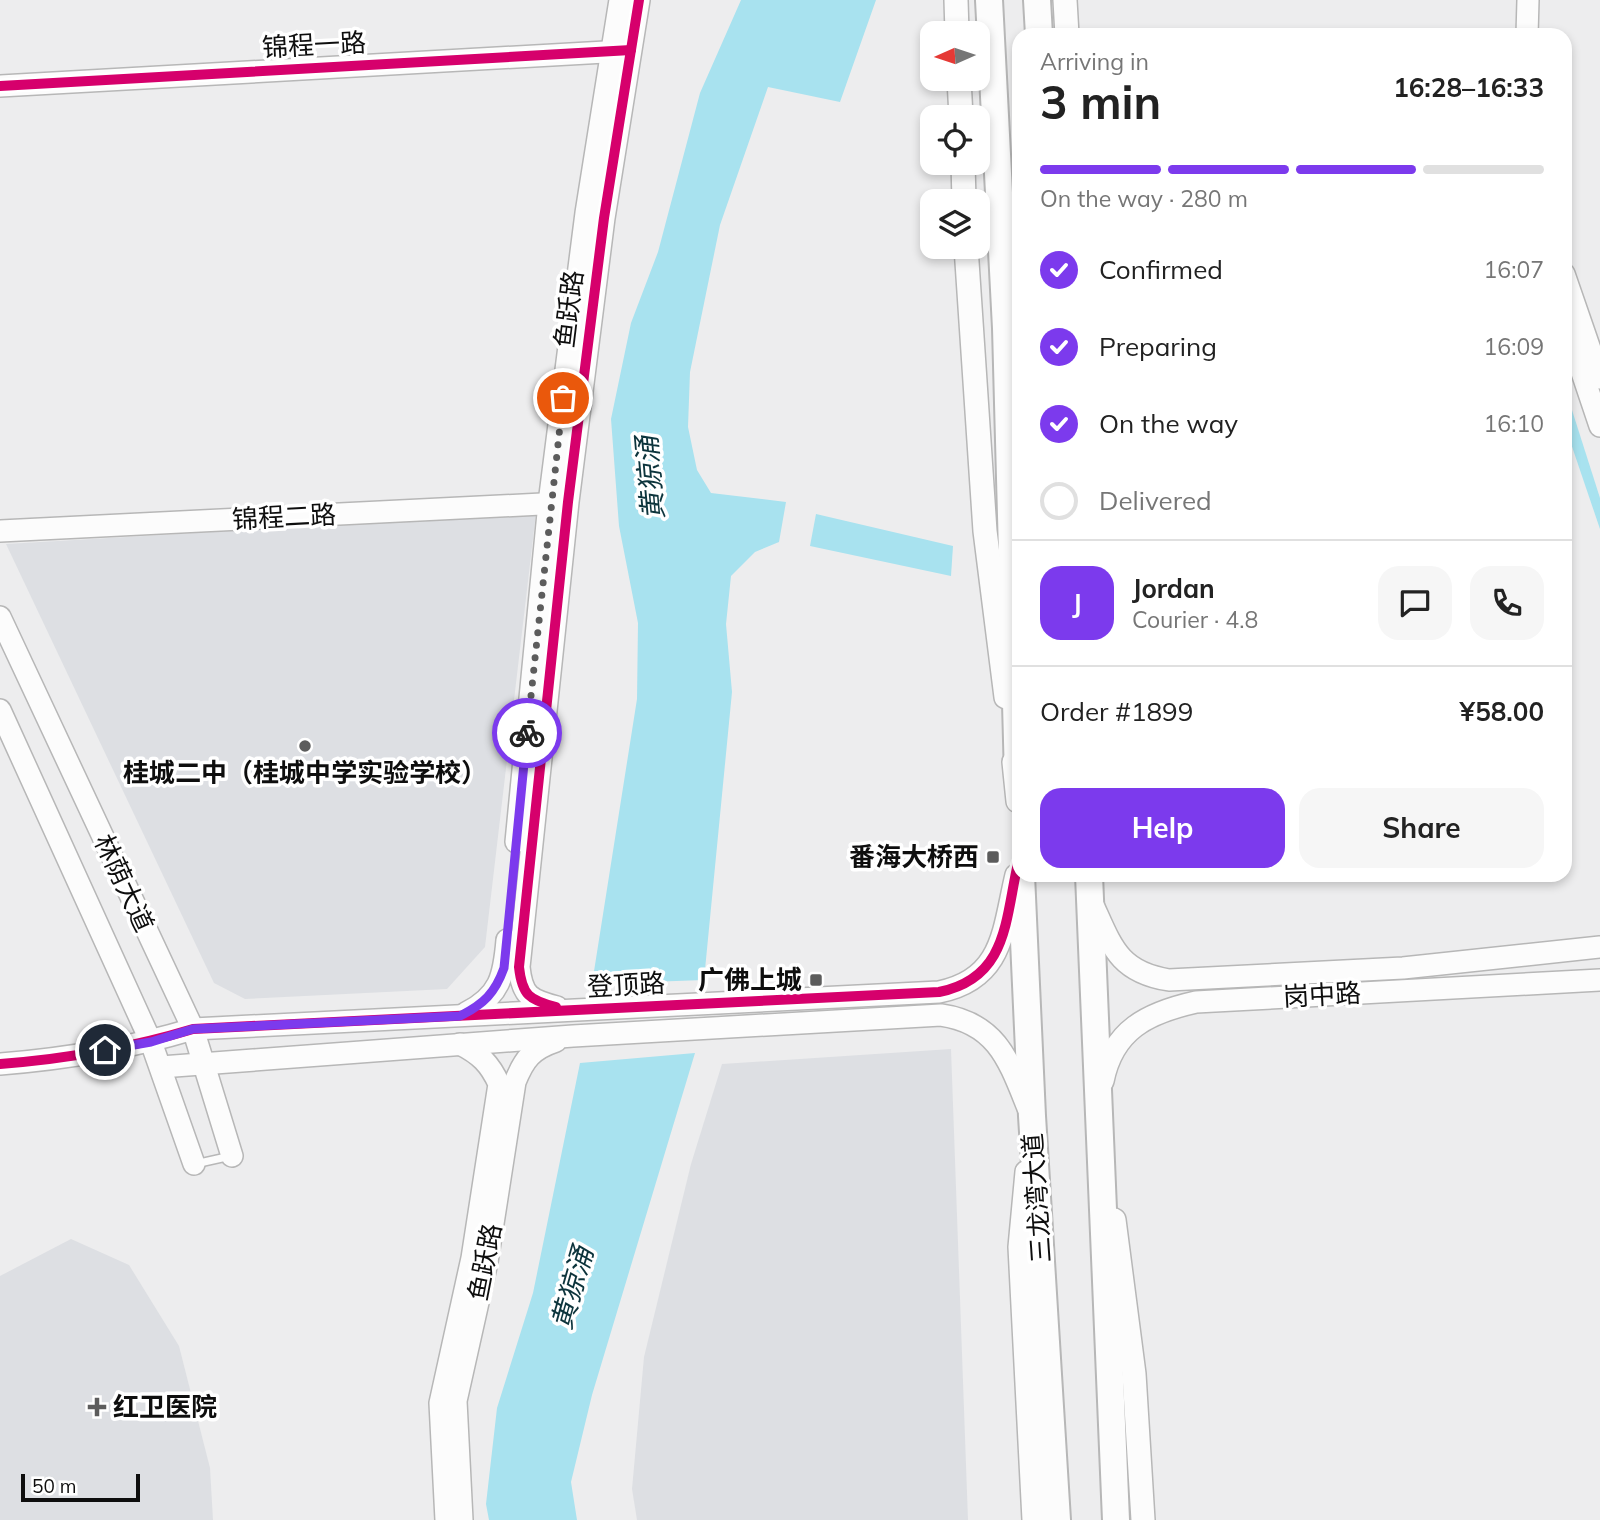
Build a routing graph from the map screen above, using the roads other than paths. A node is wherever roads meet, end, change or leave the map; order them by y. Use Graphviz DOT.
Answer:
graph roads {
  1 [pos="620,0"];
  2 [pos="639,0"];
  3 [pos="956,0"];
  4 [pos="989,0"];
  5 [pos="1037,0"];
  6 [pos="1065,0"];
  7 [pos="1528,0"];
  8 [pos="1542,0"];
  9 [pos="957,21"];
  10 [pos="1038,28"];
  11 [pos="1067,28"];
  12 [pos="1527,28"];
  13 [pos="1541,28"];
  14 [pos="622,51"];
  15 [pos="0,86"];
  16 [pos="967,259"];
  17 [pos="1572,297"];
  18 [pos="1572,343"];
  19 [pos="1600,378"];
  20 [pos="1600,426"];
  21 [pos="559,503"];
  22 [pos="0,531"];
  23 [pos="1012,553"];
  24 [pos="0,617"];
  25 [pos="0,710"];
  26 [pos="1012,752"];
  27 [pos="1013,882"];
  28 [pos="1021,882"];
  29 [pos="1089,887"];
  30 [pos="1600,947"];
  31 [pos="1600,980"];
  32 [pos="1169,981"];
  33 [pos="939,992"];
  34 [pos="1174,1007"];
  35 [pos="569,1010"];
  36 [pos="941,1015"];
  37 [pos="460,1016"];
  38 [pos="193,1029"];
  39 [pos="573,1036"];
  40 [pos="151,1042"];
  41 [pos="460,1044"];
  42 [pos="0,1064"];
  43 [pos="203,1065"];
  44 [pos="161,1067"];
  45 [pos="1099,1101"];
  46 [pos="1032,1116"];
  47 [pos="232,1156"];
  48 [pos="194,1164"];
  49 [pos="446,1520"];
  50 [pos="462,1520"];
  51 [pos="1034,1520"];
  52 [pos="1057,1520"];
  53 [pos="1116,1520"];
  54 [pos="1143,1520"];
  1 -- 14 [label="street, 鱼跃路"];
  2 -- 14 [label="street, 鱼跃路"];
  3 -- 9 [label="main road"];
  4 -- 23 [label="highway"];
  5 -- 10 [label="highway"];
  6 -- 11 [label="main road"];
  7 -- 12 [label="street"];
  8 -- 13 [label="street"];
  14 -- 15 [label="street, 锦程一路"];
  14 -- 21 [label="street, 鱼跃路"];
  16 -- 26 [label="main road"];
  17 -- 19 [label="street"];
  18 -- 20 [label="street"];
  21 -- 22 [label="street, 锦程二路"];
  21 -- 35 [label="street, 鱼跃路"];
  21 -- 37 [label="street, 鱼跃路"];
  24 -- 38 [label="street, 林荫大道"];
  25 -- 40 [label="street, 林荫大道"];
  27 -- 33 [label="street, 登顶路"];
  28 -- 46 [label="highway, 三龙湾大道"];
  29 -- 32 [label="street, 岗中路"];
  29 -- 45 [label="highway"];
  30 -- 32 [label="street, 岗中路"];
  31 -- 34 [label="street, 岗中路"];
  32 -- 34 [label="street"];
  33 -- 35 [label="street, 登顶路"];
  33 -- 36 [label="street"];
  34 -- 45 [label="street, 岗中路"];
  35 -- 37 [label="street, 登顶路"];
  36 -- 39 [label="street, 登顶路"];
  36 -- 46 [label="street, 登顶路"];
  37 -- 38 [label="street, 登顶路"];
  38 -- 40 [label="street, 登顶路"];
  38 -- 43 [label="street, 林荫大道"];
  39 -- 41 [label="street, 登顶路"];
  39 -- 50 [label="street, 鱼跃路"];
  40 -- 42 [label="street, 登顶路"];
  40 -- 44 [label="street, 林荫大道"];
  41 -- 43 [label="street, 登顶路"];
  41 -- 49 [label="street, 鱼跃路"];
  43 -- 44 [label="street, 登顶路"];
  43 -- 47 [label="street, 林荫大道"];
  44 -- 48 [label="street, 林荫大道"];
  45 -- 53 [label="highway"];
  45 -- 54 [label="main road"];
  46 -- 51 [label="main road"];
  46 -- 52 [label="highway, 三龙湾大道"];
  47 -- 48 [label="lane"];
}
